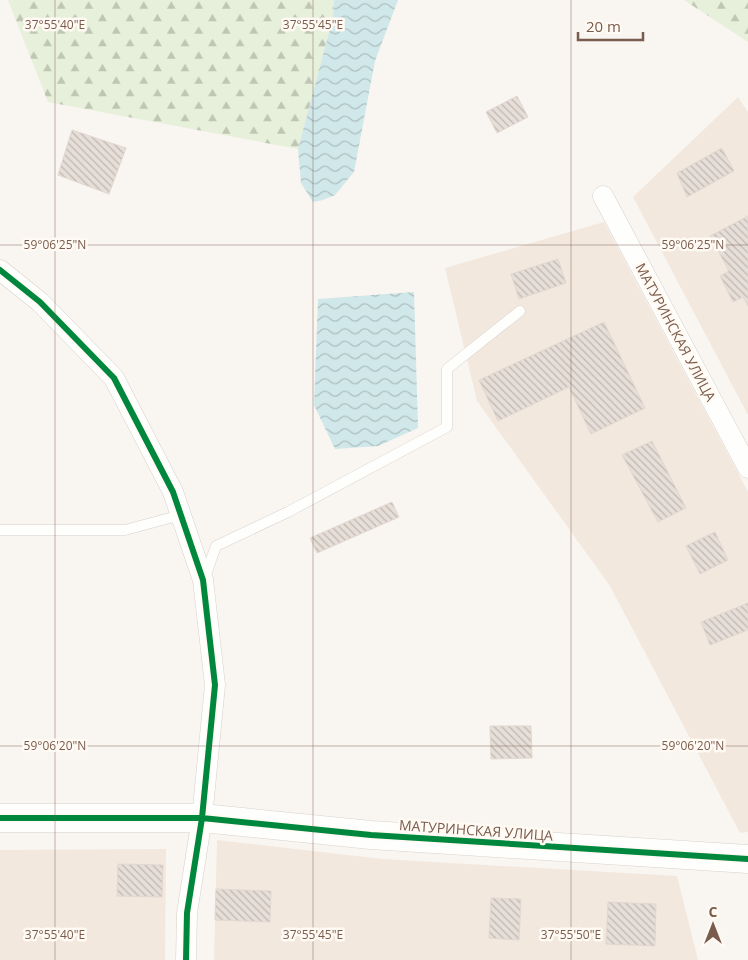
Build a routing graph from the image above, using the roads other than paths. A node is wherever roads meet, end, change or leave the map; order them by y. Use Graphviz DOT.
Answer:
graph roads {
  1 [pos="603,196"];
  2 [pos="0,270"];
  3 [pos="520,310"];
  4 [pos="748,468"];
  5 [pos="181,515"];
  6 [pos="0,530"];
  7 [pos="203,580"];
  8 [pos="0,818"];
  9 [pos="202,818"];
  10 [pos="748,859"];
  11 [pos="186,960"];
  1 -- 4 [label="street, МАТУРИНСКАЯ УЛИЦА"];
  2 -- 5 [label="street"];
  3 -- 7 [label="lane"];
  5 -- 6 [label="lane"];
  5 -- 7 [label="street"];
  7 -- 9 [label="street"];
  8 -- 9 [label="street, МАТУРИНСКАЯ УЛИЦА"];
  9 -- 10 [label="street, МАТУРИНСКАЯ УЛИЦА"];
  9 -- 11 [label="street"];
}
